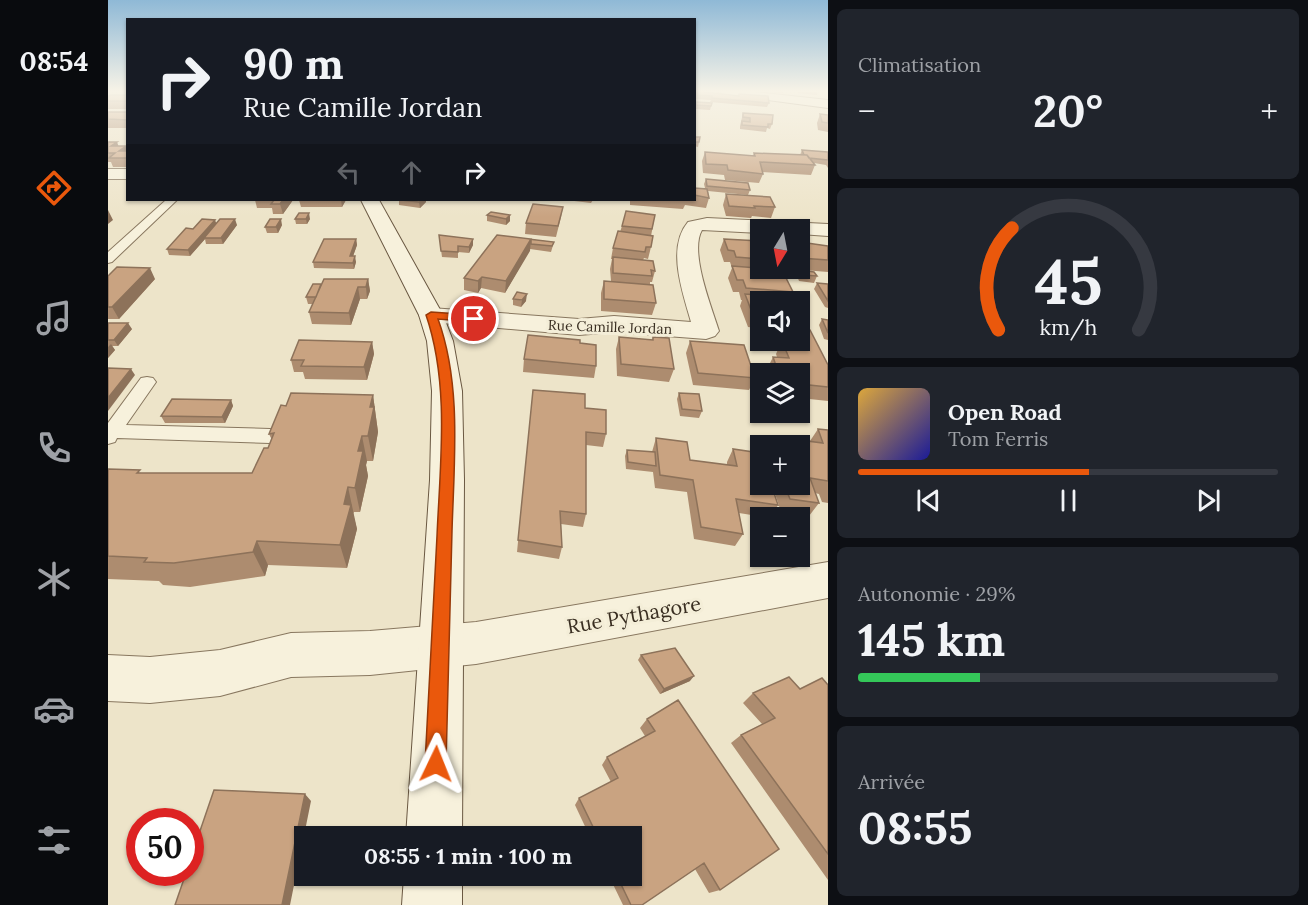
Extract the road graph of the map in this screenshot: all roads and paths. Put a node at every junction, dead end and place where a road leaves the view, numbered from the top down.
1 (108, 174) edge
2 (126, 174) edge
3 (171, 201) edge
4 (371, 201) edge
5 (828, 230) edge
6 (108, 259) edge
7 (431, 315) junction
8 (147, 382) dead end
9 (110, 434) edge
10 (270, 436) edge
11 (828, 580) edge
12 (439, 646) junction
13 (108, 678) edge
14 (434, 826) edge
15 (433, 886) edge
16 (432, 905) edge

1 - 2 street
3 - 6 lane
4 - 7 street
5 - 7 street, Rue Camille Jordan
7 - 12 street
8 - 9 lane
9 - 10 lane
11 - 12 street, Rue Pythagore
12 - 13 street, Rue Pythagore
12 - 14 street
15 - 16 street

